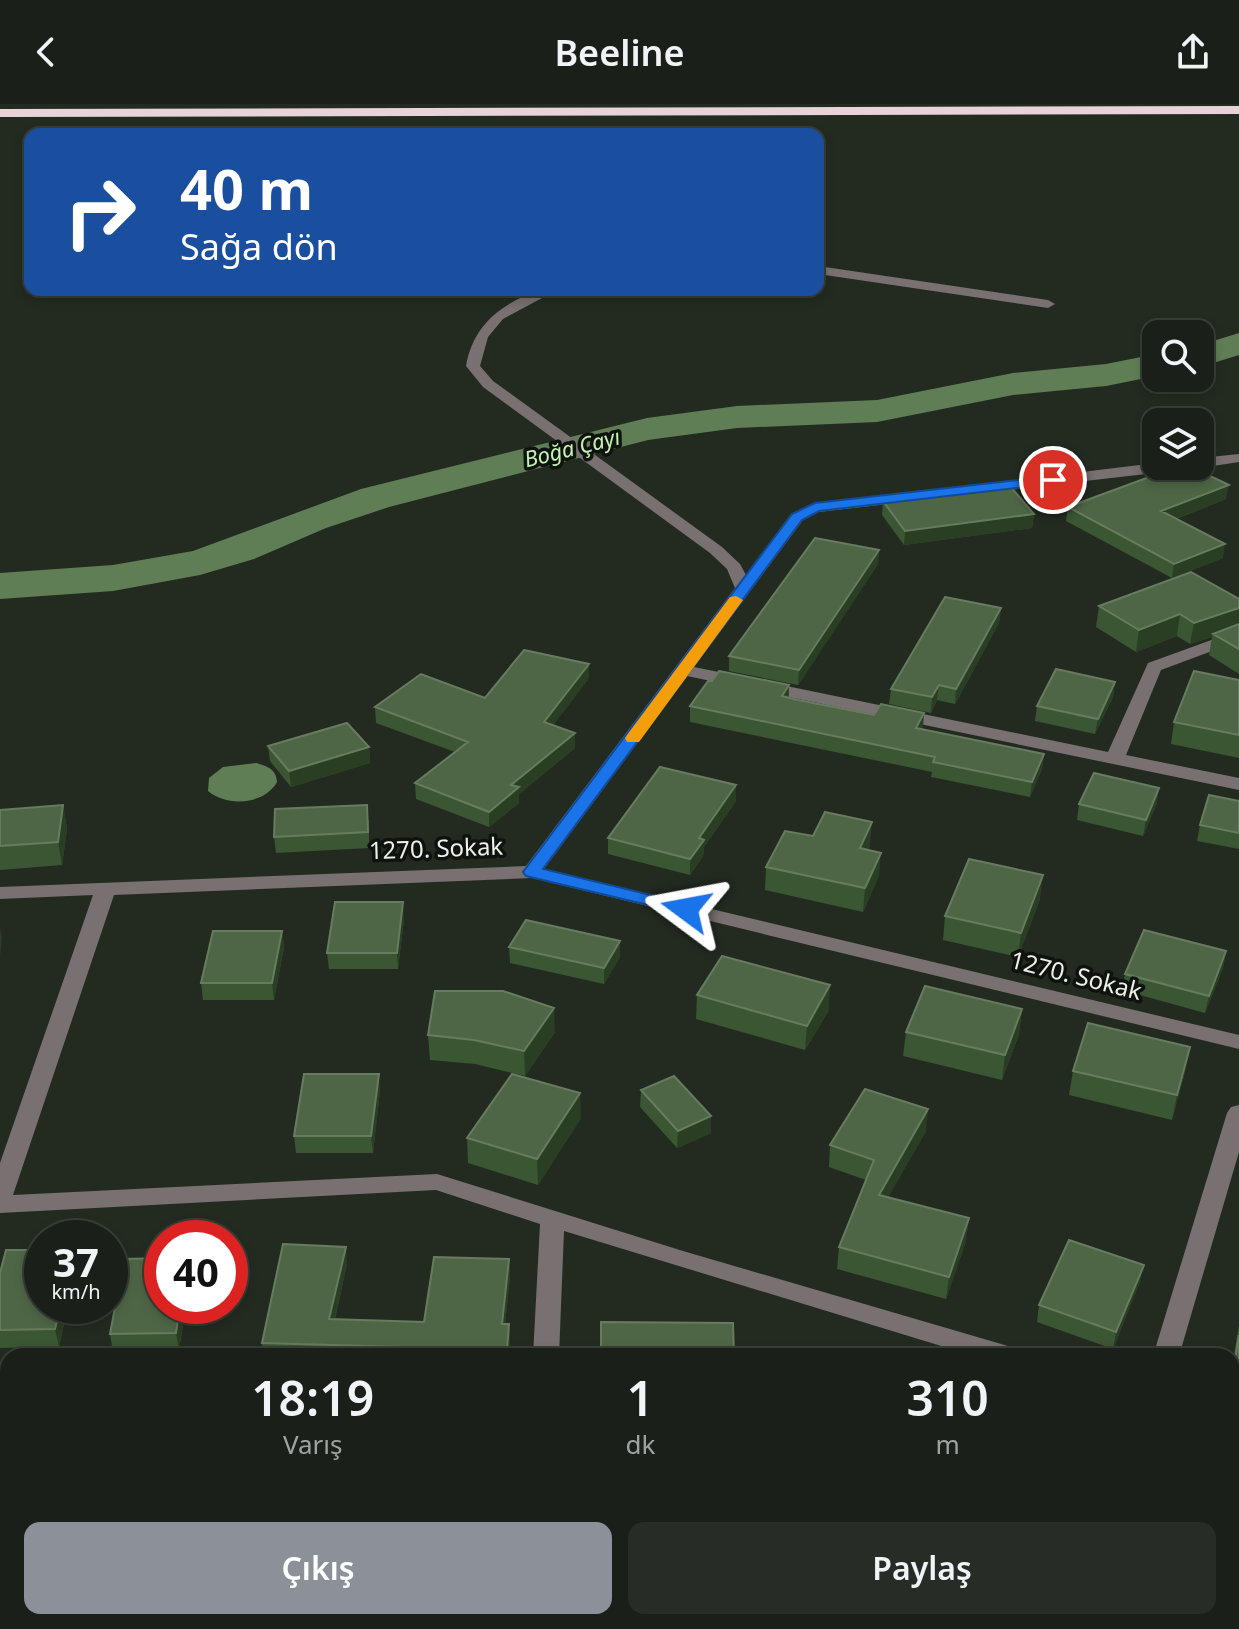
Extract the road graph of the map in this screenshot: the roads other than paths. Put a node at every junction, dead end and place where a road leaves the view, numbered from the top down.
1 (1239, 110) edge
2 (0, 113) edge
3 (824, 271) edge
4 (538, 296) edge
5 (1048, 304) dead end
6 (1239, 458) edge
7 (1214, 461) edge
8 (1142, 470) edge
9 (744, 589) junction
10 (1239, 635) edge
11 (684, 670) junction
12 (1115, 758) junction
13 (1239, 784) edge
14 (532, 872) junction
15 (106, 887) junction
16 (0, 893) edge
17 (1239, 1042) edge
18 (1239, 1113) edge
19 (0, 1201) edge
20 (552, 1219) junction
21 (546, 1348) edge
22 (981, 1348) edge
23 (1168, 1348) edge

1 - 2 highway
3 - 5 street
4 - 9 street
6 - 7 street
8 - 9 street
9 - 11 street
10 - 12 street
11 - 12 street
11 - 14 street
12 - 13 street
14 - 15 street, 1270. Sokak
14 - 17 street, 1270. Sokak
15 - 16 street, 1270. Sokak
15 - 19 street
18 - 23 street
19 - 20 street
20 - 21 street
20 - 22 street

